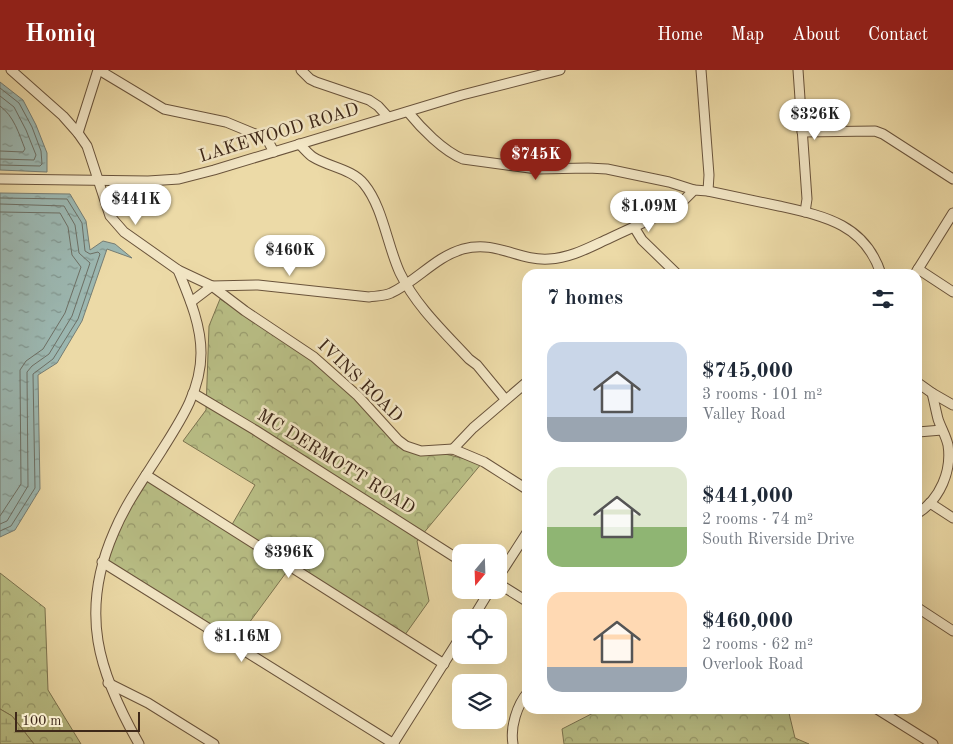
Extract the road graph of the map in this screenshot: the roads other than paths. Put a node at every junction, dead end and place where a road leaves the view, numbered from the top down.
1 (11, 70) edge
2 (98, 70) edge
3 (301, 70) edge
4 (560, 70) edge
5 (701, 70) edge
6 (798, 70) edge
7 (408, 112) junction
8 (388, 117) junction
9 (802, 132) junction
10 (78, 133) junction
11 (299, 144) junction
12 (274, 152) junction
13 (0, 179) edge
14 (953, 179) edge
15 (98, 180) junction
16 (694, 190) junction
17 (708, 191) junction
18 (804, 212) junction
19 (953, 213) edge
20 (634, 227) junction
21 (672, 269) edge
22 (879, 269) edge
23 (918, 269) edge
24 (178, 270) junction
25 (922, 275) edge
26 (406, 284) junction
27 (212, 286) junction
28 (953, 292) edge
29 (191, 302) junction
30 (522, 386) edge
31 (922, 386) edge
32 (193, 393) junction
33 (932, 393) junction
34 (505, 399) junction
35 (953, 405) edge
36 (942, 430) junction
37 (922, 432) edge
38 (453, 449) junction
39 (146, 475) junction
40 (522, 486) edge
41 (930, 503) junction
42 (922, 510) edge
43 (953, 518) edge
44 (522, 540) edge
45 (452, 554) edge
46 (102, 562) junction
47 (508, 562) edge
48 (508, 590) edge
49 (522, 598) edge
50 (922, 611) edge
51 (953, 631) edge
52 (452, 651) edge
53 (444, 664) junction
54 (108, 683) junction
55 (522, 700) edge
56 (885, 714) edge
57 (139, 744) edge
58 (214, 744) edge
59 (393, 744) edge
60 (513, 744) edge
61 (933, 744) edge

1 - 10 street, IVINS ROAD
2 - 10 street
2 - 12 street
3 - 8 street
4 - 7 street, LAKEWOOD ROAD
5 - 17 street
6 - 9 street
7 - 8 street, LAKEWOOD ROAD
7 - 16 street
8 - 11 street, LAKEWOOD ROAD
9 - 14 street
9 - 18 street
10 - 15 street, IVINS ROAD
11 - 12 street, LAKEWOOD ROAD
11 - 26 street
12 - 15 street, LAKEWOOD ROAD
13 - 15 street, LAKEWOOD ROAD
15 - 24 street, IVINS ROAD
16 - 17 street
16 - 20 street
17 - 18 street
18 - 22 street
19 - 23 street
20 - 21 street
20 - 26 street
24 - 27 street, IVINS ROAD
24 - 29 street
25 - 28 street
26 - 27 street
26 - 34 street
27 - 29 street
27 - 38 street, IVINS ROAD
29 - 32 street
30 - 34 street
31 - 33 street
32 - 39 street
32 - 45 street, MC DERMOTT ROAD
33 - 35 street
33 - 36 street
34 - 38 street
36 - 37 street
36 - 41 street
38 - 40 street, IVINS ROAD
39 - 46 street
39 - 53 street
41 - 42 street
41 - 43 street
44 - 47 street
46 - 54 street
46 - 59 street
48 - 49 street
50 - 51 street
52 - 53 street
53 - 59 street
54 - 57 street
54 - 58 street
55 - 60 street
56 - 61 street

